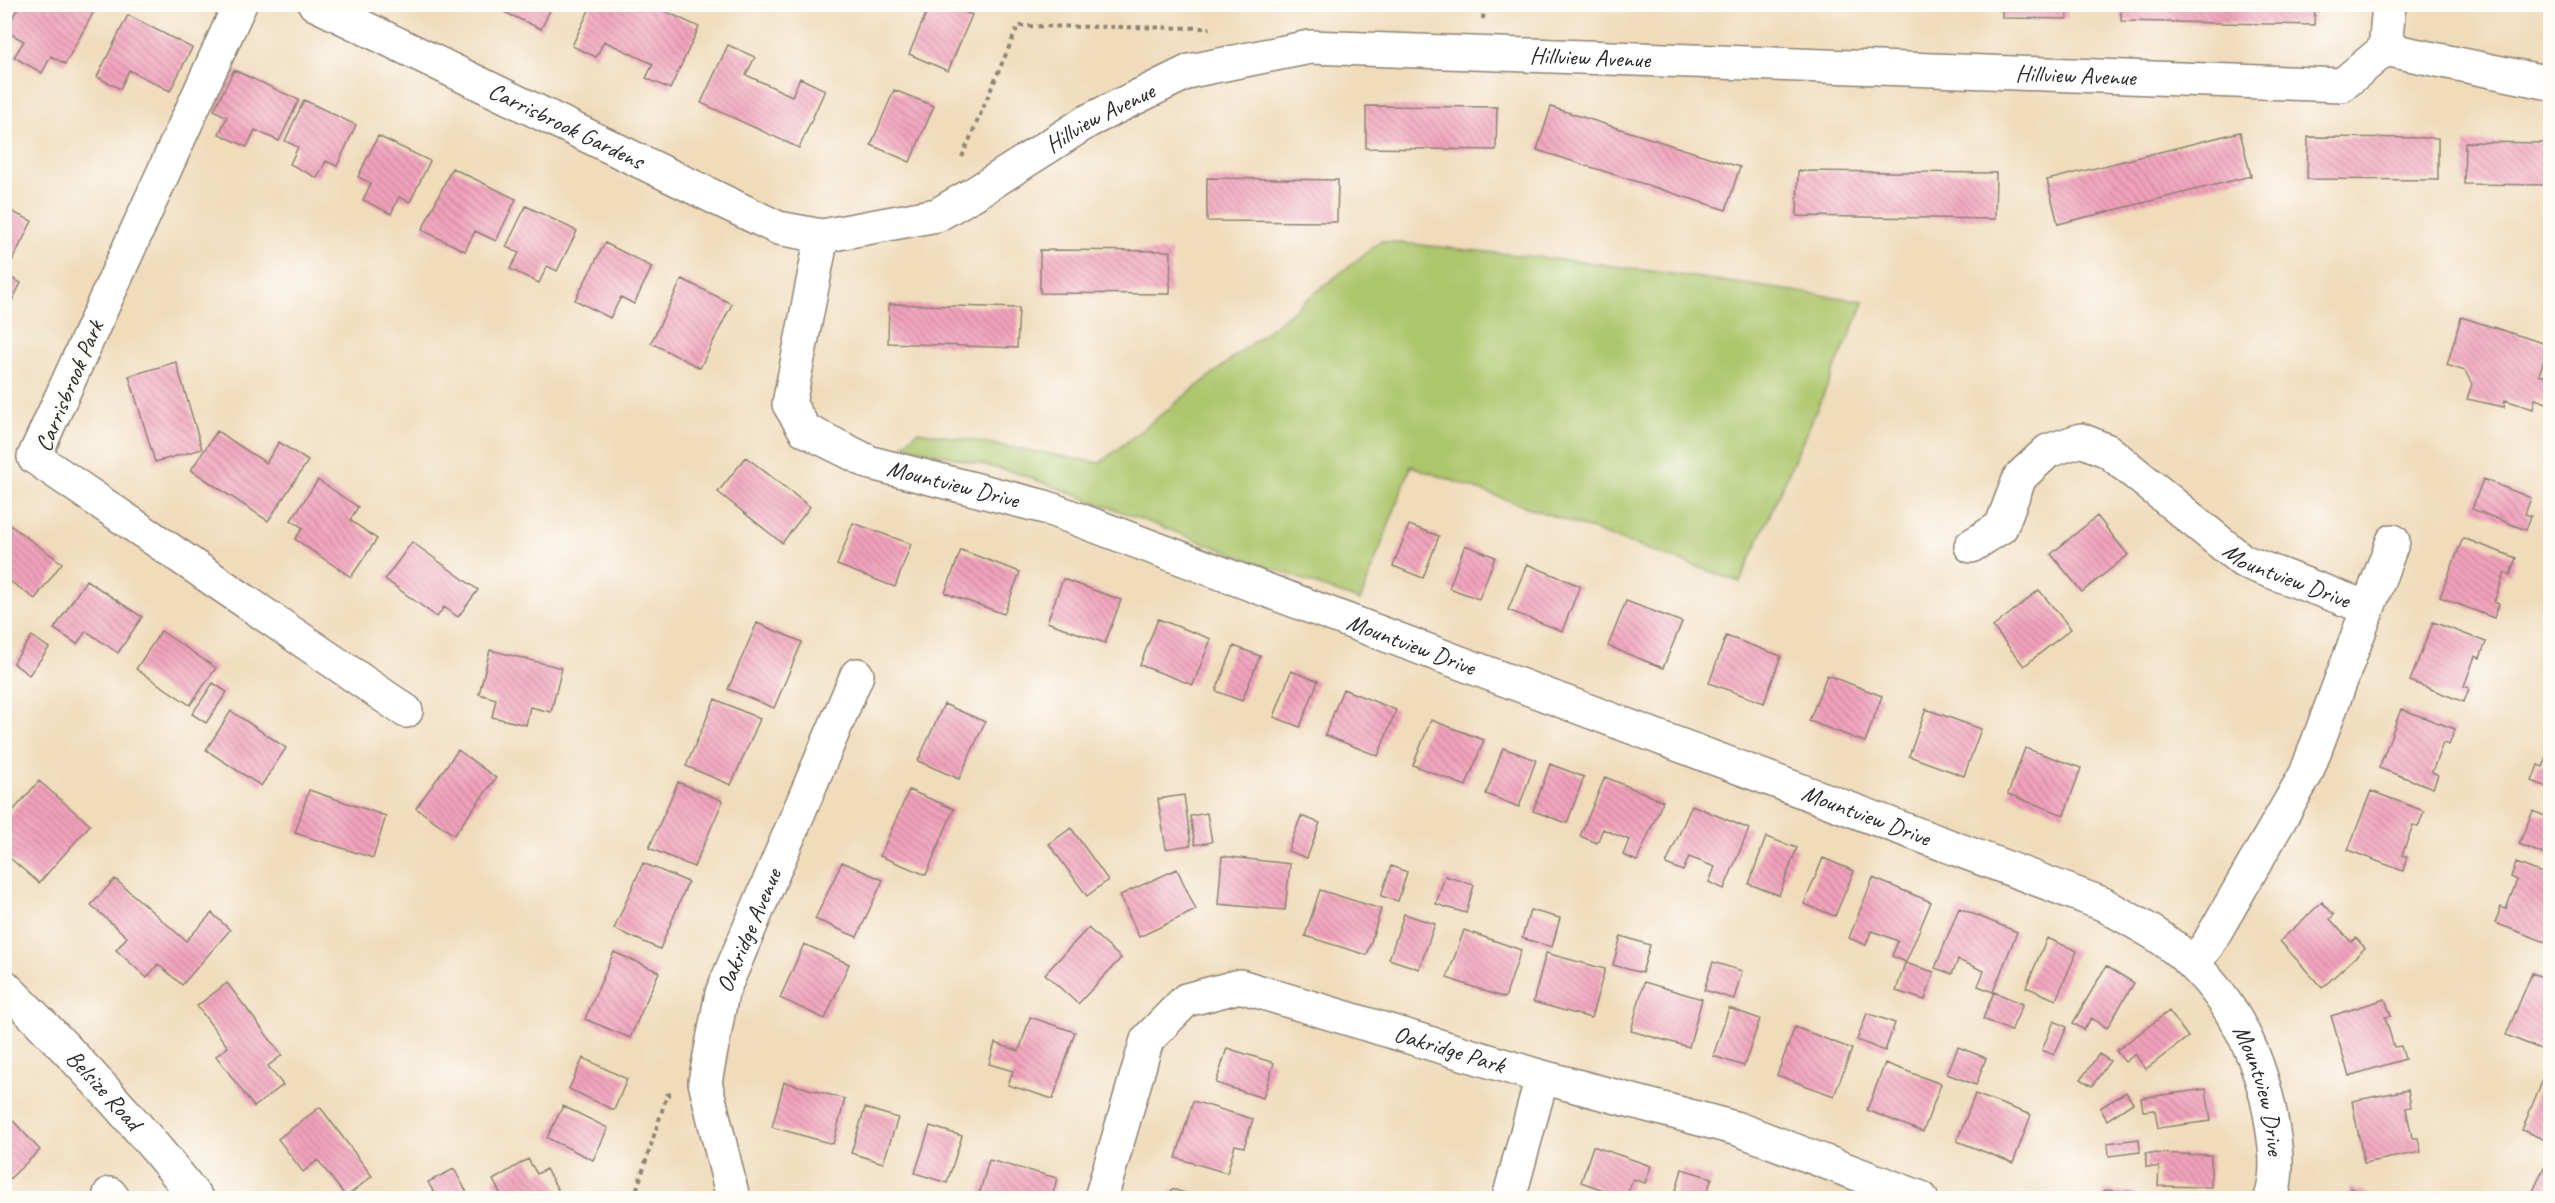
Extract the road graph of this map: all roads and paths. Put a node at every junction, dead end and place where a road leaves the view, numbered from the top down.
1 (240, 4) edge
2 (315, 4) edge
3 (2389, 4) edge
4 (1214, 28) dead end
5 (2385, 48) junction
6 (2550, 83) edge
7 (959, 162) dead end
8 (822, 236) junction
9 (2393, 541) dead end
10 (1971, 546) dead end
11 (2368, 608) junction
12 (857, 675) dead end
13 (406, 711) dead end
14 (2192, 963) junction
15 (4, 986) edge
16 (1542, 1077) junction
17 (705, 1082) junction
18 (1870, 1190) edge
19 (196, 1198) edge
20 (634, 1198) edge
21 (733, 1198) edge
22 (1101, 1198) edge
23 (1509, 1198) edge
24 (1921, 1198) edge
25 (2271, 1198) edge

1 - 13 street, Carrisbrook Park
2 - 8 street, Carrisbrook Gardens
3 - 5 street
4 - 7 path
5 - 6 street
5 - 8 street, Hillview Avenue
8 - 14 street, Mountview Drive
9 - 11 street, Mountview Drive
10 - 11 street, Mountview Drive
11 - 14 street, Mountview Drive
12 - 17 street, Oakridge Avenue
14 - 25 street, Mountview Drive
15 - 19 street, Belsize Road
16 - 18 street, Oakridge Park
16 - 22 street, Oakridge Park
16 - 23 street
17 - 20 path
17 - 21 street, Oakridge Avenue
18 - 24 street, Oakridge Park

